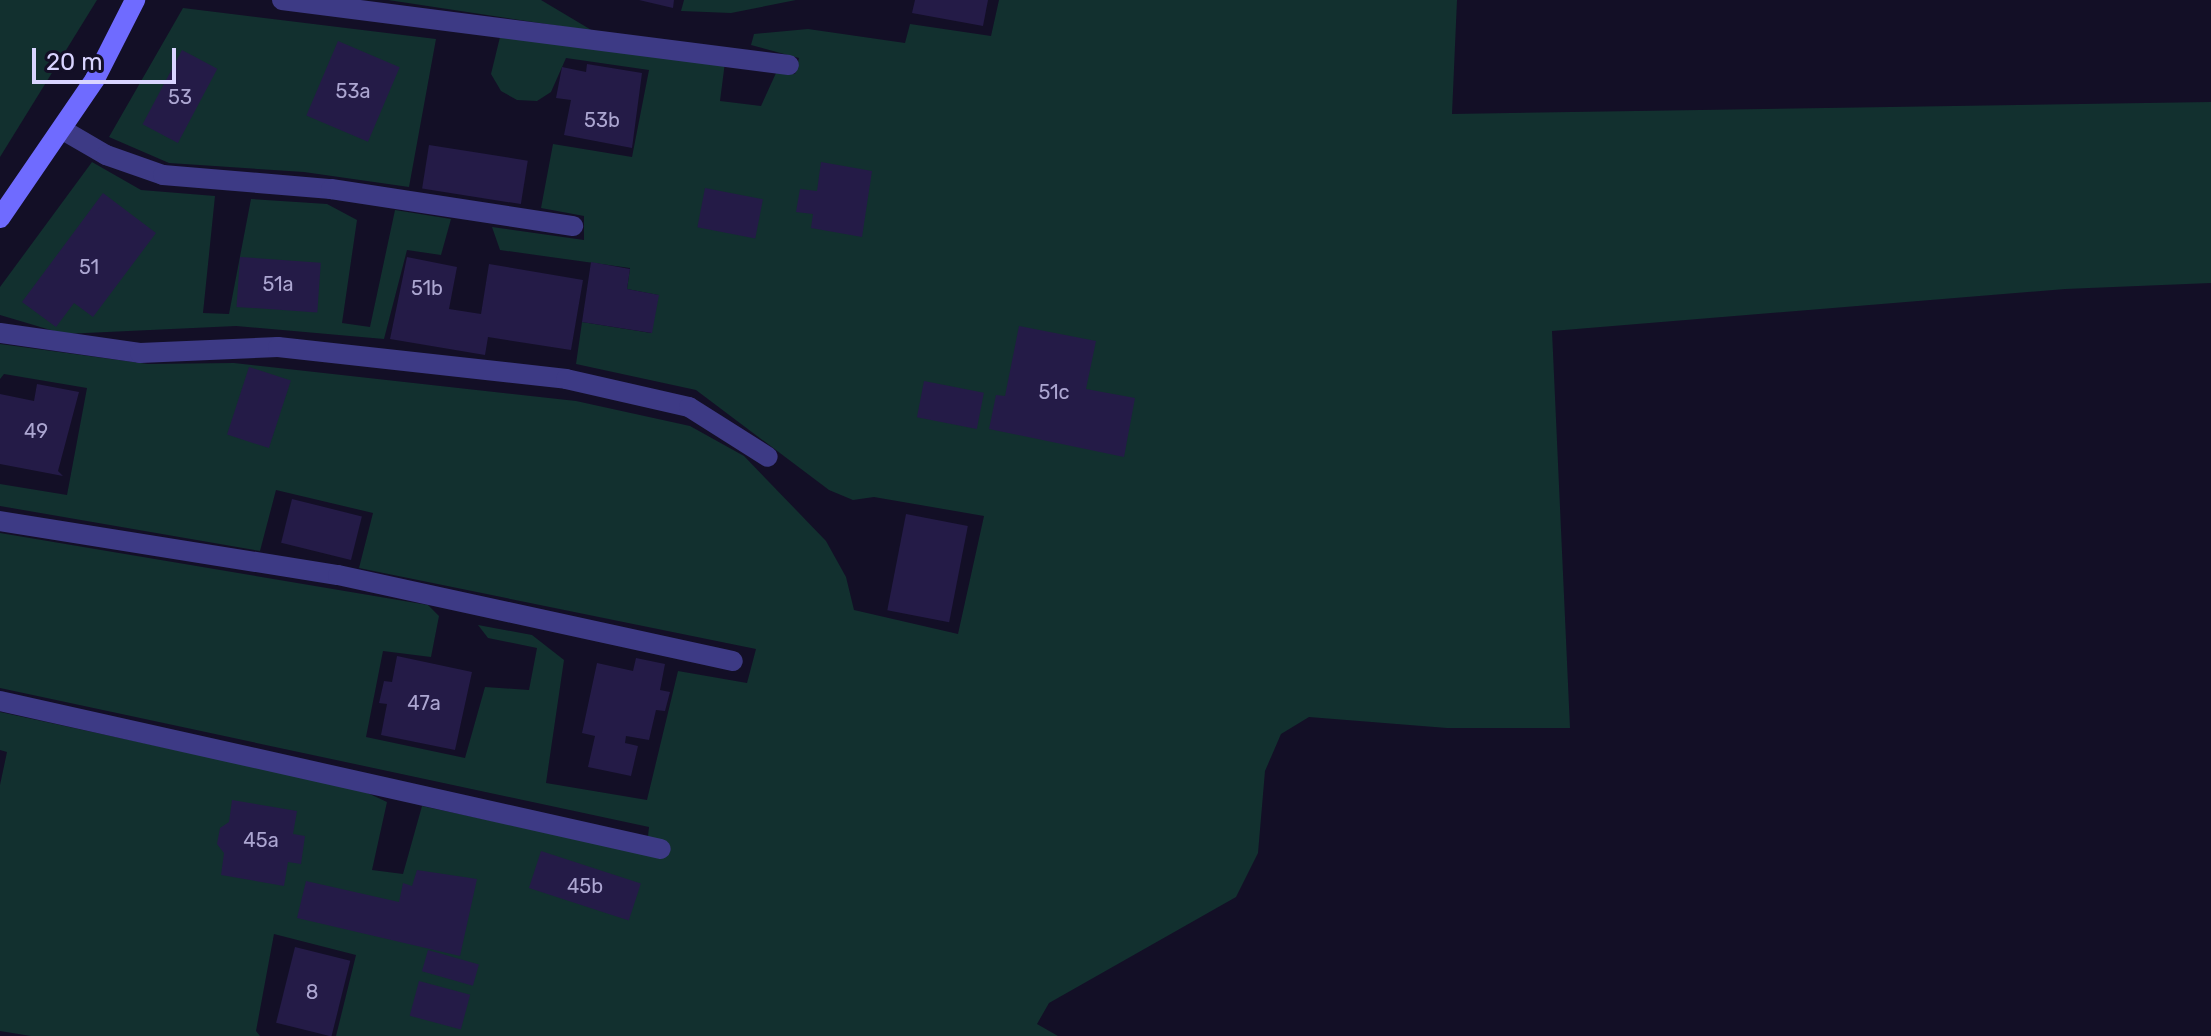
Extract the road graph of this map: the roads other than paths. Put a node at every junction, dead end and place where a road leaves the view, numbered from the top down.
1 (135, 0) edge
2 (282, 0) edge
3 (789, 65) dead end
4 (63, 130) junction
5 (0, 218) edge
6 (573, 226) dead end
7 (0, 333) edge
8 (768, 457) dead end
9 (0, 521) edge
10 (733, 661) dead end
11 (0, 701) edge
12 (661, 849) dead end

1 - 4 street
2 - 3 street
4 - 5 street
4 - 6 street
7 - 8 street
9 - 10 street
11 - 12 street

